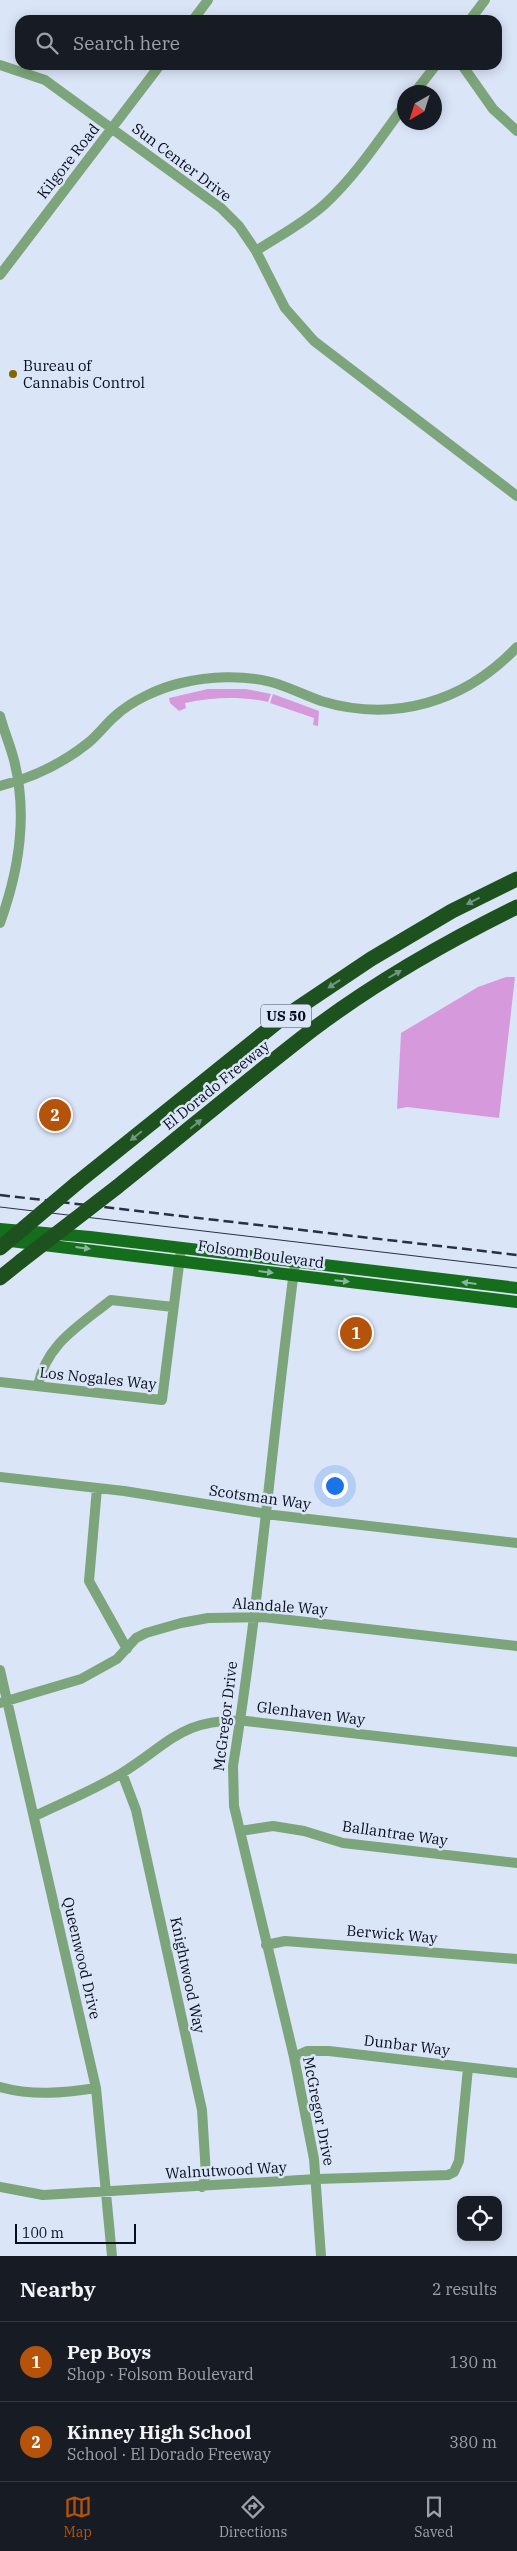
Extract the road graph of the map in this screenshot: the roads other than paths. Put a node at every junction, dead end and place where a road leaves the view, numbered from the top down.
1 (208, 0) edge
2 (485, 0) edge
3 (197, 15) edge
4 (474, 15) edge
5 (0, 65) edge
6 (156, 70) edge
7 (432, 70) edge
8 (467, 70) edge
9 (420, 85) edge
10 (397, 115) edge
11 (112, 129) junction
12 (517, 131) edge
13 (256, 251) junction
14 (0, 275) edge
15 (517, 496) edge
16 (517, 647) edge
17 (0, 716) edge
18 (18, 782) junction
19 (0, 786) edge
20 (517, 879) edge
21 (517, 907) edge
22 (0, 923) edge
23 (0, 1229) edge
24 (0, 1239) edge
25 (0, 1248) edge
26 (180, 1255) junction
27 (295, 1263) junction
28 (293, 1276) junction
29 (0, 1278) edge
30 (517, 1288) edge
31 (517, 1295) edge
32 (511, 1301) edge
33 (174, 1307) junction
34 (0, 1382) edge
35 (38, 1386) junction
36 (0, 1477) edge
37 (97, 1488) junction
38 (266, 1514) junction
39 (517, 1543) edge
40 (253, 1617) junction
41 (517, 1646) edge
42 (127, 1649) junction
43 (0, 1670) edge
44 (4, 1702) edge
45 (240, 1720) junction
46 (517, 1752) edge
47 (122, 1773) junction
48 (35, 1816) junction
49 (240, 1831) junction
50 (517, 1863) edge
51 (266, 1945) junction
52 (517, 1960) edge
53 (294, 2057) junction
54 (468, 2068) junction
55 (517, 2073) edge
56 (0, 2087) edge
57 (96, 2088) junction
58 (317, 2179) junction
59 (0, 2187) edge
60 (202, 2187) junction
61 (107, 2192) junction
62 (112, 2256) edge
63 (321, 2256) edge

1 - 3 street
2 - 4 street
5 - 11 street, Sun Center Drive
6 - 11 street, Kilgore Road
7 - 9 street
8 - 12 street
10 - 13 street
11 - 13 street, Sun Center Drive
11 - 14 street, Kilgore Road
13 - 15 street, Sun Center Drive
16 - 18 street
17 - 18 street
18 - 19 street
18 - 22 street
20 -> 25 highway, El Dorado Freeway / US 50, bridge
29 -> 21 highway, El Dorado Freeway / US 50, bridge
23 - 26 main road, Folsom Boulevard
24 -> 26 main road, Folsom Boulevard
26 - 27 main road, Folsom Boulevard
26 -> 28 main road, Folsom Boulevard
26 - 33 street, Los Nogales Way
27 - 28 street, McGregor Drive
30 -> 27 main road, Folsom Boulevard
28 -> 32 main road, Folsom Boulevard
28 - 38 street, McGregor Drive
31 - 32 main road
33 - 35 street
33 - 35 street, Los Nogales Way
34 - 35 street, Los Nogales Way
36 - 37 street, Scotsman Way
37 - 38 street, Scotsman Way
37 - 42 street
38 - 39 street, Scotsman Way
38 - 40 street, McGregor Drive
40 - 41 street, Alandale Way
40 - 42 street, Alandale Way
40 - 45 street, McGregor Drive
42 - 44 street, Alandale Way
43 - 44 street, Queenwood Drive
44 - 48 street, Queenwood Drive
45 - 46 street, Glenhaven Way
45 - 47 street, Glenhaven Way
45 - 49 street, McGregor Drive
47 - 48 street, Glenhaven Way
47 - 60 street, Knightwood Way
48 - 57 street, Queenwood Drive
49 - 50 street, Ballantrae Way
49 - 51 street, McGregor Drive
51 - 52 street, Berwick Way
51 - 53 street, McGregor Drive
53 - 54 street, Dunbar Way
53 - 58 street, McGregor Drive
54 - 55 street, Dunbar Way
54 - 58 street, Walnutwood Way
56 - 57 street
57 - 61 street, Queenwood Drive
58 - 60 street, Walnutwood Way
58 - 63 street, McGregor Drive
59 - 61 street, Walnutwood Way
60 - 61 street, Walnutwood Way
61 - 62 street, Queenwood Drive

